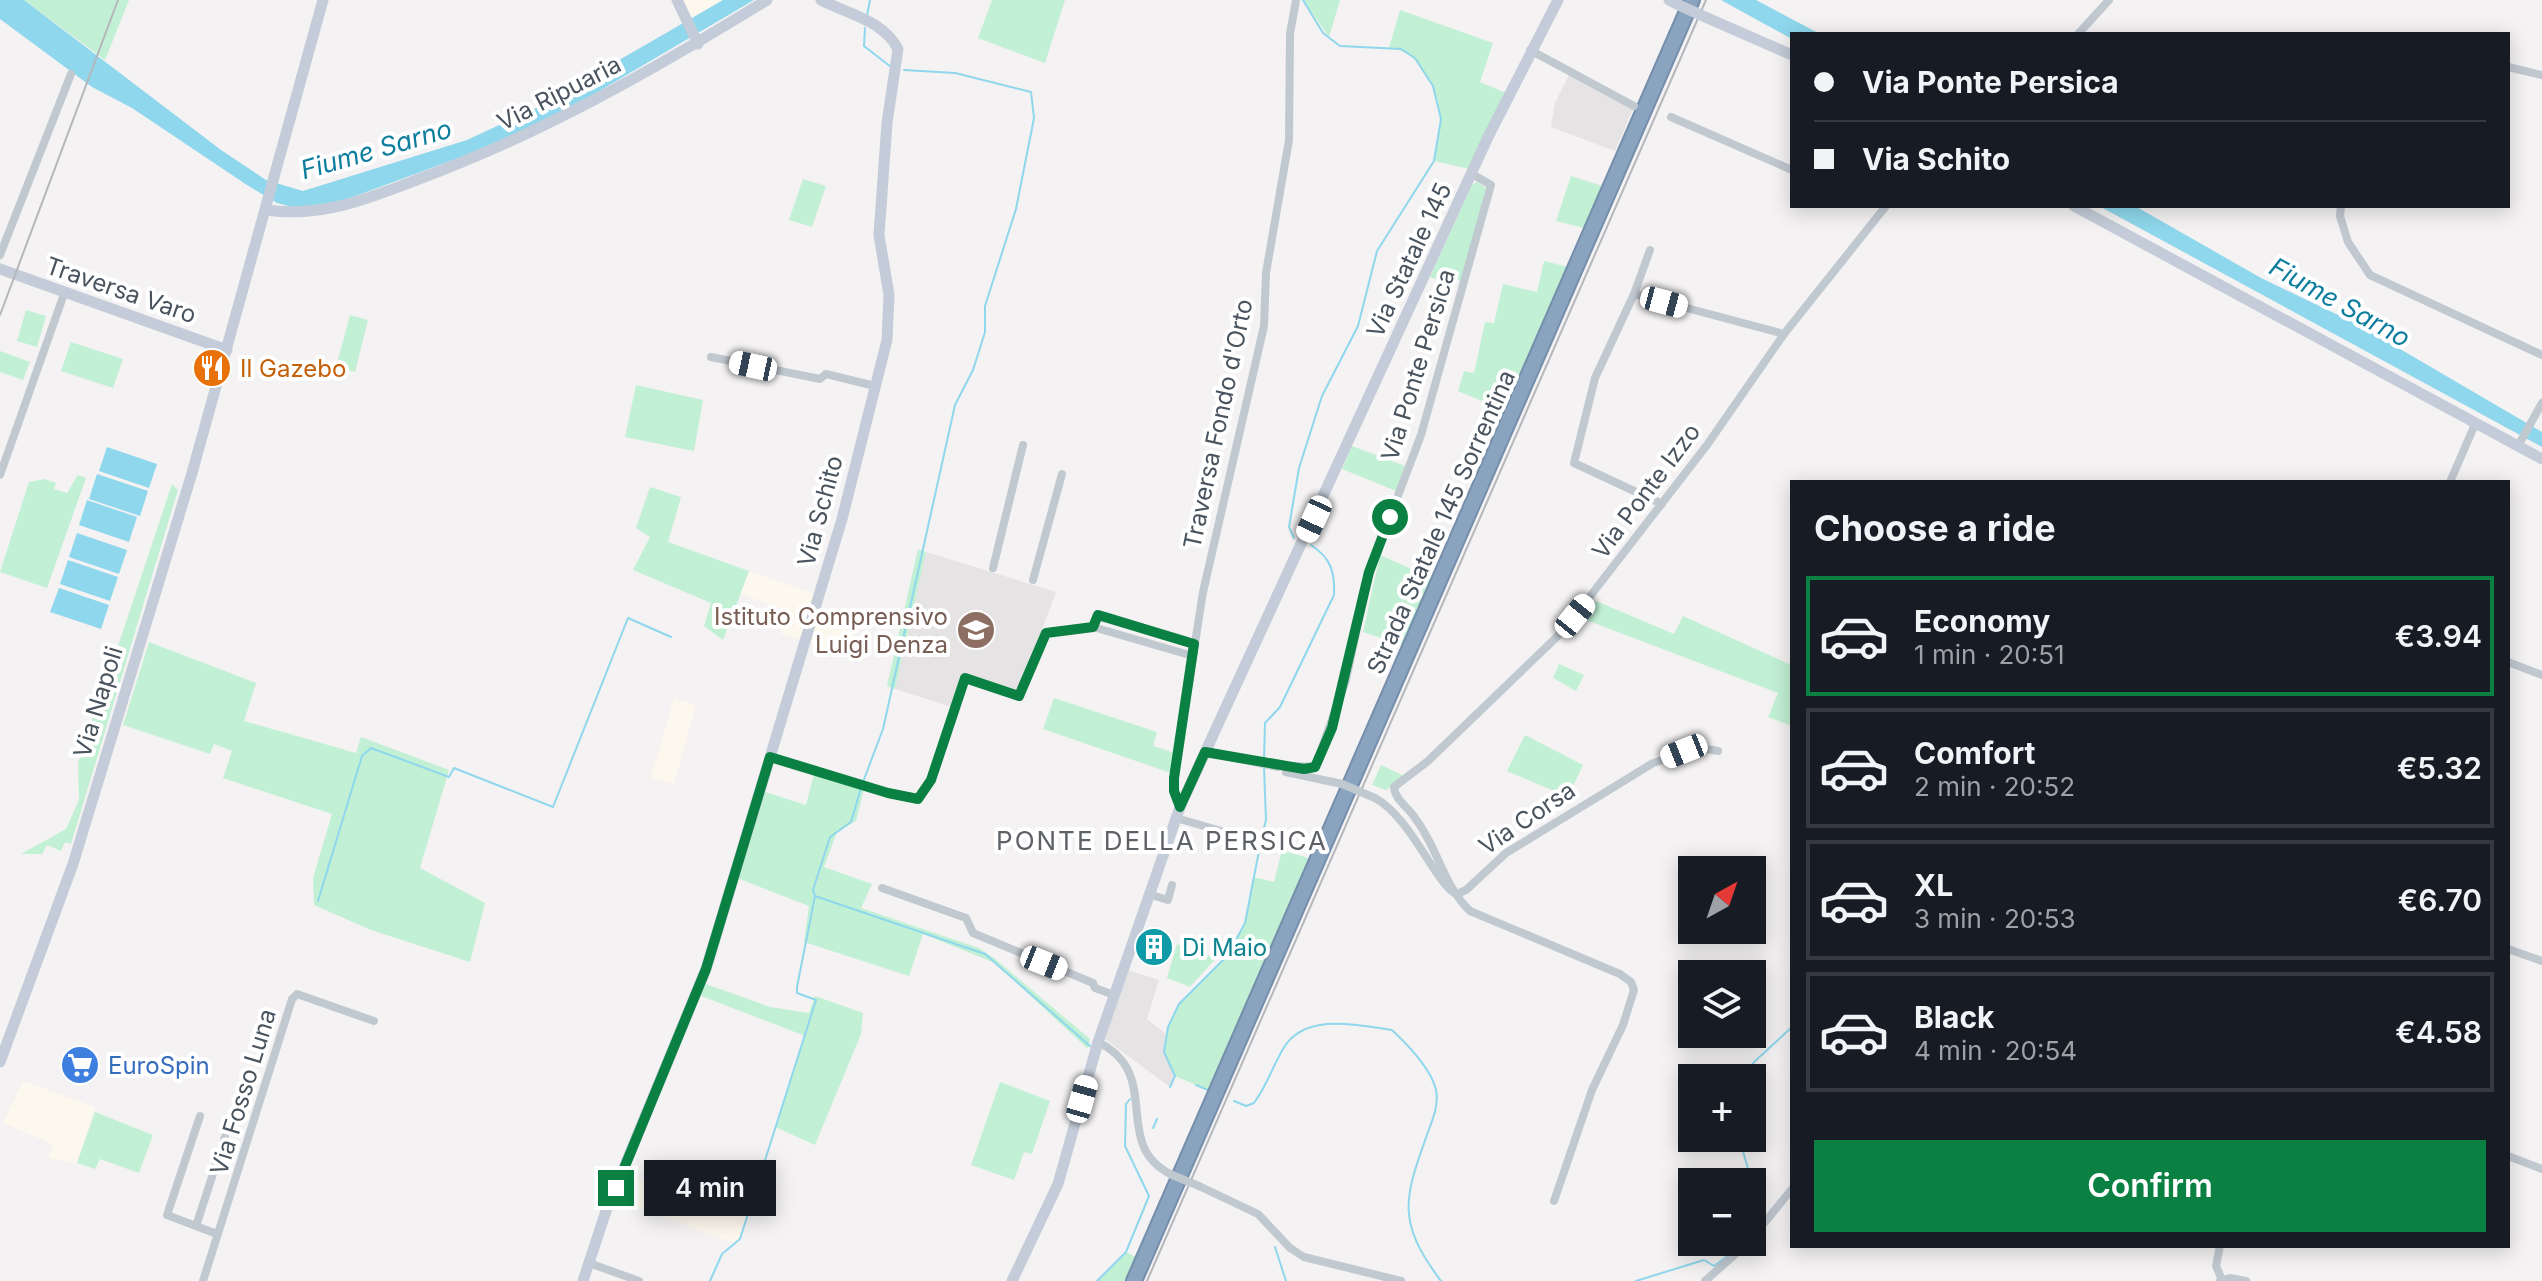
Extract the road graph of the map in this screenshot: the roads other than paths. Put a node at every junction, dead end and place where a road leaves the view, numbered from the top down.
1 (323, 0) edge
2 (677, 0) edge
3 (767, 0) edge
4 (1296, 0) edge
5 (1558, 0) edge
6 (1669, 0) edge
7 (2109, 0) edge
8 (820, 1) edge
9 (1687, 3) edge
10 (2080, 32) edge
11 (698, 44) junction
12 (1530, 50) junction
13 (1790, 54) edge
14 (2510, 67) edge
15 (71, 74) dead end
16 (2542, 75) edge
17 (1634, 106) dead end
18 (1671, 117) dead end
19 (1790, 169) edge
20 (1472, 174) junction
21 (1882, 208) edge
22 (2078, 208) edge
23 (2341, 208) edge
24 (266, 210) junction
25 (1650, 250) dead end
26 (0, 255) edge
27 (0, 269) edge
28 (64, 294) junction
29 (1634, 294) junction
30 (1784, 334) junction
31 (227, 350) junction
32 (2542, 355) edge
33 (711, 357) dead end
34 (875, 386) junction
35 (2542, 403) edge
36 (2476, 422) junction
37 (2520, 444) junction
38 (1023, 445) dead end
39 (2542, 459) edge
40 (1062, 474) dead end
41 (0, 475) edge
42 (2451, 480) edge
43 (1662, 504) junction
44 (993, 568) dead end
45 (1033, 580) dead end
46 (1093, 627) junction
47 (1194, 644) junction
48 (1193, 656) junction
49 (2510, 663) edge
50 (2542, 675) edge
51 (1718, 751) dead end
52 (1205, 752) junction
53 (770, 757) junction
54 (1267, 763) junction
55 (1178, 812) junction
56 (1270, 845) dead end
57 (1172, 885) dead end
58 (882, 888) dead end
59 (1148, 894) junction
60 (1452, 894) junction
61 (2510, 950) edge
62 (2542, 961) edge
63 (1114, 995) junction
64 (374, 1021) dead end
65 (1098, 1042) junction
66 (0, 1062) edge
67 (200, 1116) dead end
68 (225, 1137) dead end
69 (2510, 1157) edge
70 (2542, 1169) edge
71 (1790, 1191) edge
72 (1554, 1201) dead end
73 (1766, 1221) edge
74 (196, 1226) junction
75 (217, 1234) junction
76 (2220, 1248) edge
77 (1732, 1256) edge
78 (589, 1263) junction
79 (2221, 1280) edge
80 (203, 1281) edge
81 (583, 1281) edge
82 (639, 1281) edge
83 (1012, 1281) edge
84 (1134, 1281) edge
85 (1401, 1281) edge
86 (1705, 1281) edge
87 (2246, 1281) edge

1 - 24 street, Via Napoli
2 - 11 street
3 - 11 street, Via Ripuaria
4 - 47 street, Traversa Fondo d'Orto
5 - 12 street, Via Statale 145
6 - 9 street
7 - 10 street
8 - 34 street, Via Schito
9 - 13 street, bridge
9 - 84 highway, Strada Statale 145 Sorrentina
11 - 24 street, Via Ripuaria
12 - 17 street
12 - 20 street, Via Statale 145
14 - 16 street
15 - 26 street
18 - 19 street
20 - 52 street, Via Statale 145
20 - 54 street, Via Ponte Persica
21 - 30 street, Via Ponte Izzo
22 - 36 street
23 - 32 street
24 - 31 street, Via Napoli
25 - 29 street
27 - 28 street, Traversa Varo
28 - 31 street, Traversa Varo
28 - 41 street
29 - 30 street
29 - 43 street
30 - 43 street, Via Ponte Izzo
31 - 66 street, Via Napoli
33 - 34 street
34 - 53 street, Via Schito
35 - 37 street
36 - 37 street
36 - 42 street
37 - 39 street
38 - 44 street
40 - 45 street
43 - 60 street, Via Ponte Izzo
46 - 47 street
46 - 48 street
46 - 53 street
47 - 48 street, Traversa Fondo d'Orto
48 - 55 street, Traversa Fondo d'Orto
49 - 50 street
51 - 60 street, Via Corsa
52 - 54 street
52 - 55 street, Via Statale 145
53 - 78 street, Via Schito
54 - 60 street, bridge
55 - 56 street
55 - 59 street, Via Statale 145
57 - 59 street
58 - 63 street
59 - 63 street, Via Statale 145
60 - 72 street
61 - 62 street
63 - 65 street, Via Statale 145
64 - 75 street, Via Fosso Luna
65 - 83 street, Via Statale 145
65 - 85 street, bridge
67 - 74 street
68 - 74 street
69 - 70 street
71 - 73 street
74 - 75 street
75 - 80 street, Via Fosso Luna
76 - 79 street
77 - 86 street
78 - 81 street, Via Schito
78 - 82 street
79 - 87 street

